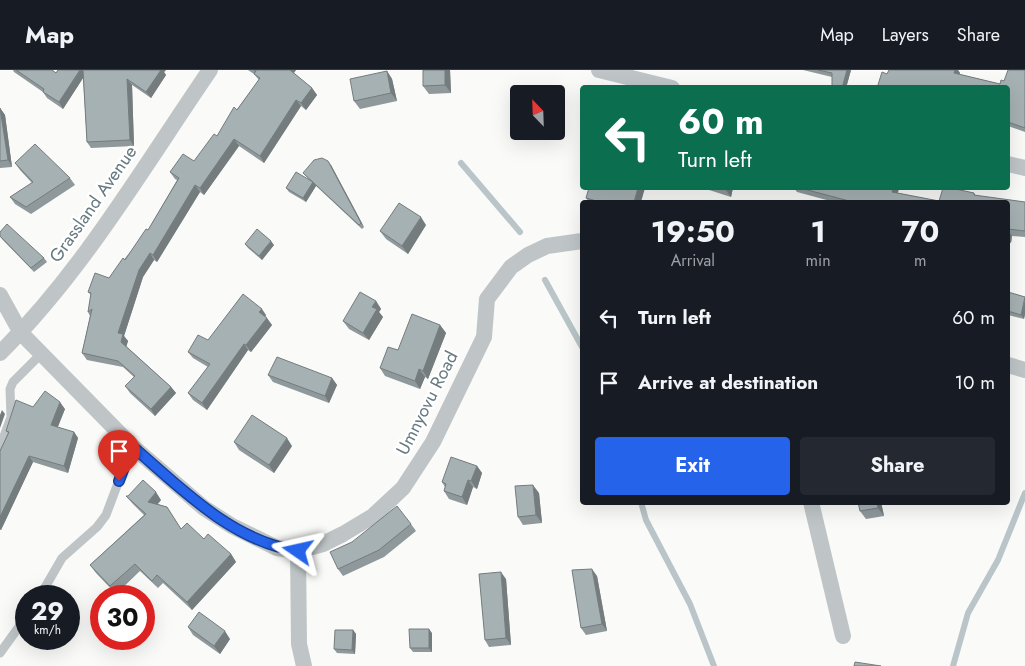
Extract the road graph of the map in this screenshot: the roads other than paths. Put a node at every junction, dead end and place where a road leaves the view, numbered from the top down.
1 (210, 70) edge
2 (599, 70) edge
3 (660, 85) edge
4 (1010, 164) edge
5 (1025, 168) edge
6 (580, 241) edge
7 (0, 295) edge
8 (21, 333) junction
9 (0, 353) edge
10 (41, 354) junction
11 (1010, 366) edge
12 (1025, 370) edge
13 (132, 446) junction
14 (0, 447) edge
15 (812, 505) edge
16 (298, 551) junction
17 (46, 585) edge
18 (15, 632) edge
19 (843, 636) dead end
20 (0, 653) edge
21 (304, 666) edge

1 - 8 street, Grassland Avenue
2 - 3 street
4 - 5 street
6 - 16 street, Umnyovu Road
7 - 8 street, Umnyovu Road
8 - 9 street, Grassland Avenue
8 - 10 street, Umnyovu Road
10 - 13 street, Umnyovu Road
10 - 14 lane
11 - 12 street
13 - 16 street, Umnyovu Road
13 - 17 lane
15 - 19 street
16 - 21 street
18 - 20 lane

